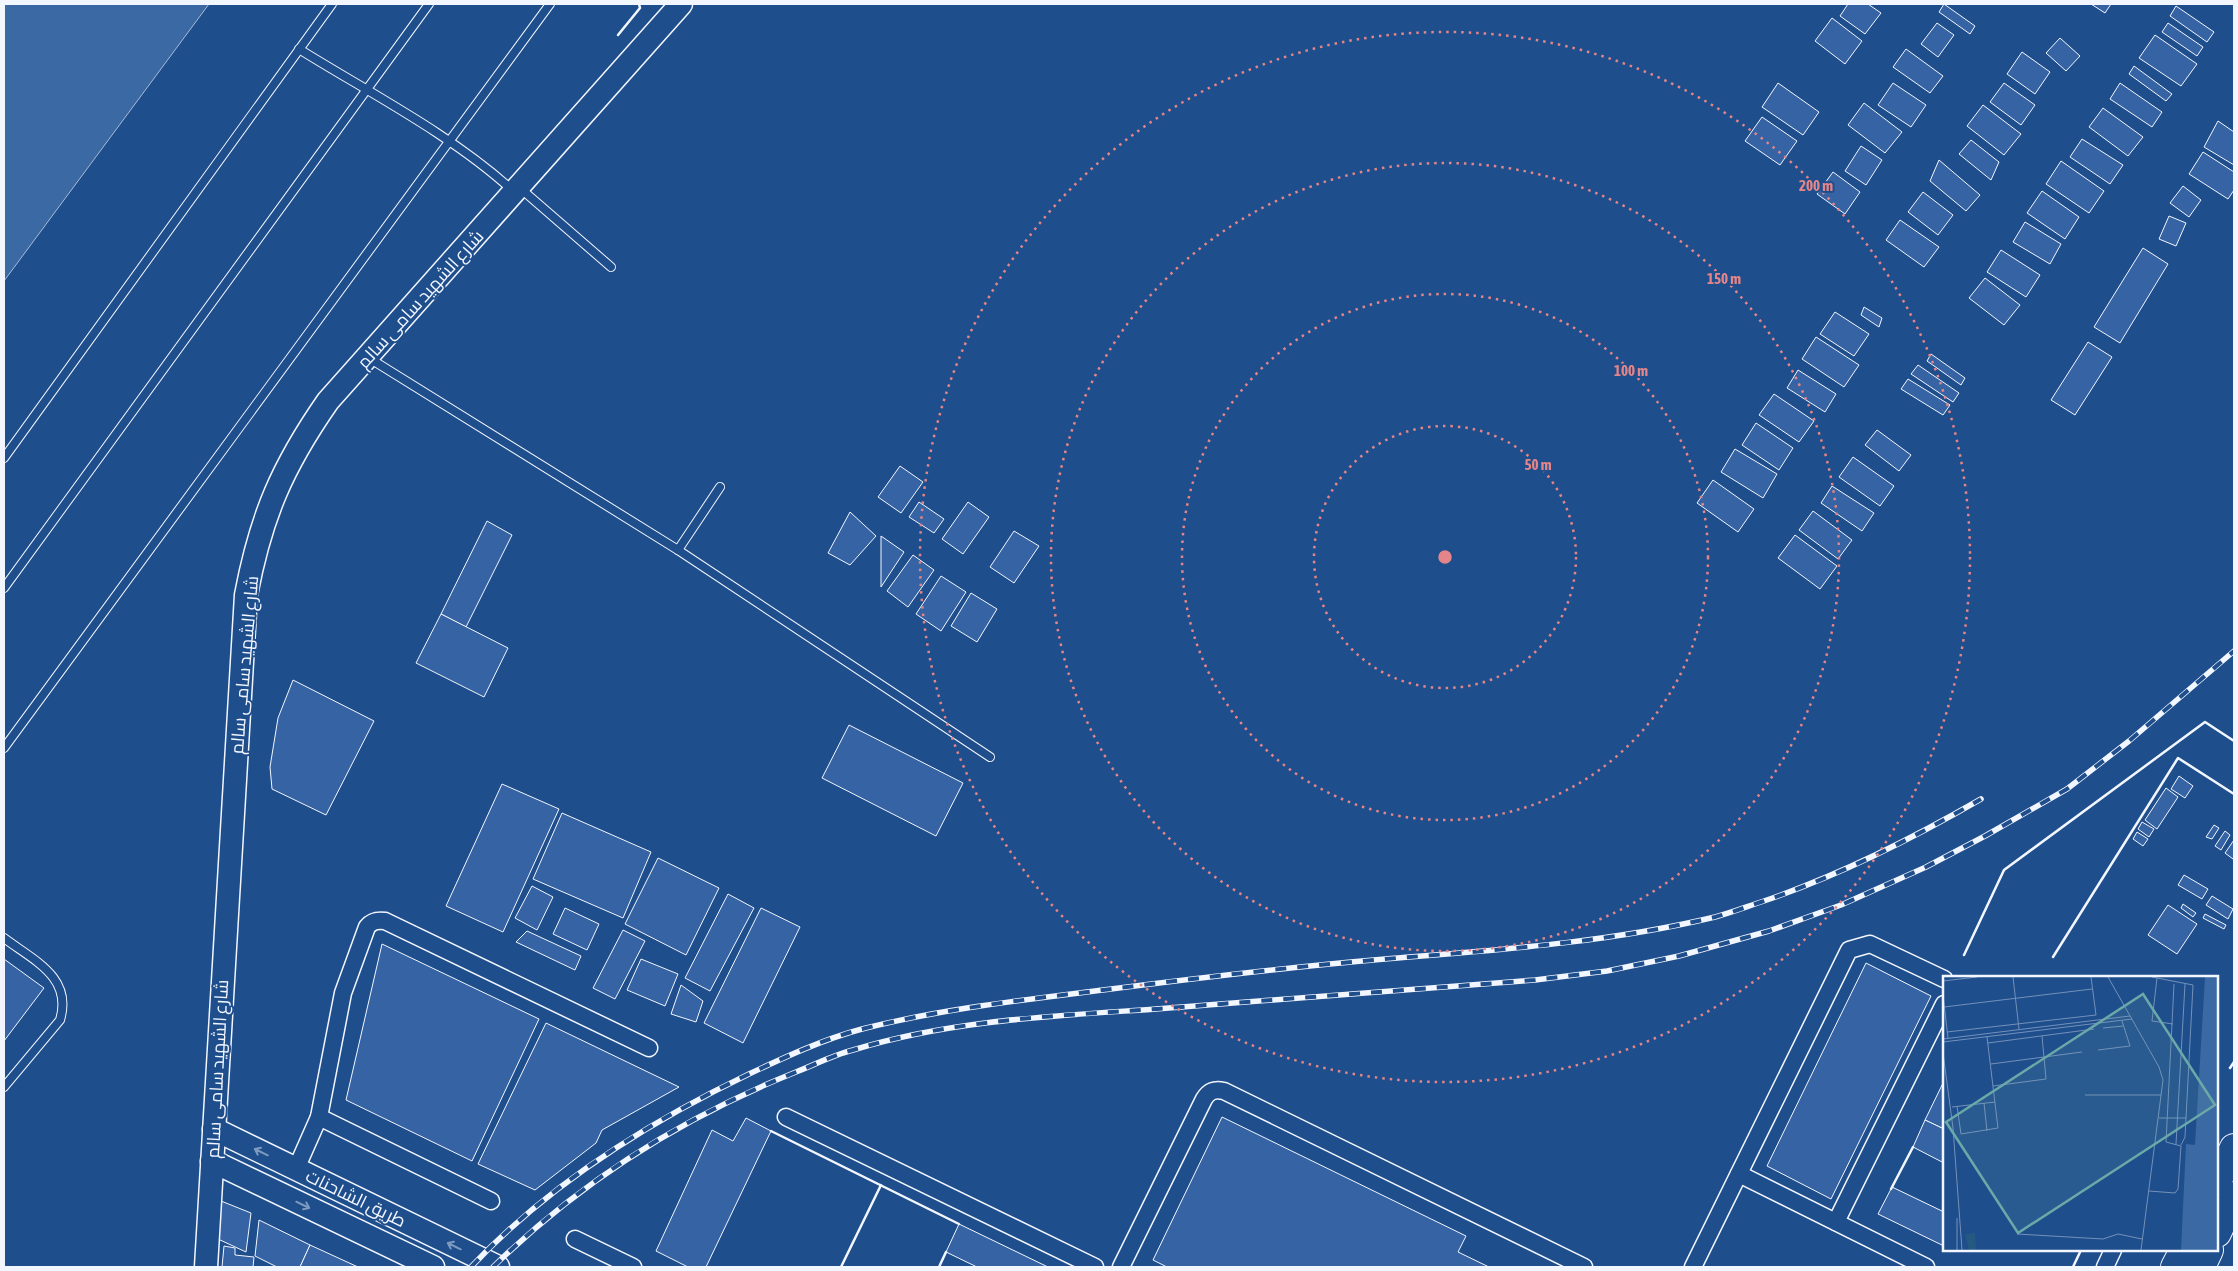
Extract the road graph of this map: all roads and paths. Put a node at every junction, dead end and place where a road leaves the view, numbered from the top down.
1 (332, 4) edge
2 (429, 4) edge
3 (550, 4) edge
4 (681, 4) edge
5 (299, 49) junction
6 (366, 91) junction
7 (448, 141) junction
8 (517, 190) junction
9 (612, 267) dead end
10 (368, 357) junction
11 (4, 458) edge
12 (720, 487) dead end
13 (678, 550) junction
14 (4, 588) edge
15 (4, 748) edge
16 (990, 757) dead end
17 (4, 938) edge
18 (1943, 979) edge
19 (1943, 1006) edge
20 (649, 1048) dead end
21 (4, 1087) edge
22 (319, 1117) junction
23 (786, 1117) dead end
24 (214, 1129) junction
25 (2234, 1148) edge
26 (212, 1161) junction
27 (296, 1169) junction
28 (1739, 1174) junction
29 (2218, 1179) edge
30 (2234, 1196) edge
31 (491, 1201) dead end
32 (1836, 1222) junction
33 (2218, 1231) edge
34 (574, 1239) dead end
35 (2113, 1251) edge
36 (2183, 1251) edge
37 (2209, 1251) edge
38 (206, 1267) edge
39 (433, 1267) edge
40 (498, 1267) edge
41 (633, 1267) edge
42 (1096, 1267) edge
43 (1121, 1267) edge
44 (1584, 1267) edge
45 (1694, 1267) edge
46 (1926, 1267) edge
47 (2105, 1267) edge
48 (2175, 1267) edge
49 (2201, 1267) edge

1 - 5 lane
2 - 6 lane
3 - 7 lane
4 - 8 main road, شارع الشهيد سامى سالم
5 - 6 lane
5 - 11 lane
6 - 7 lane
6 - 14 lane
7 - 8 lane
7 - 15 lane
8 - 9 lane
8 - 10 main road, شارع الشهيد سامى سالم
10 - 13 lane
10 - 24 main road, شارع الشهيد سامى سالم
12 - 13 lane
13 - 16 lane
17 - 21 lane
18 - 28 street
19 - 32 street
20 - 22 street
22 - 27 street
22 - 31 street
23 - 42 street
24 - 26 main road, شارع الشهيد سامى سالم
27 -> 24 main road, طريق الشاحنات
25 - 29 highway
26 - 38 main road, شارع الشهيد سامى سالم
26 -> 39 main road, طريق الشاحنات
40 -> 27 main road, طريق الشاحنات
28 - 32 street
28 - 45 street
30 - 33 highway
32 - 46 street
34 - 41 street
35 - 47 street
36 - 48 highway
37 - 49 highway
43 - 44 street

